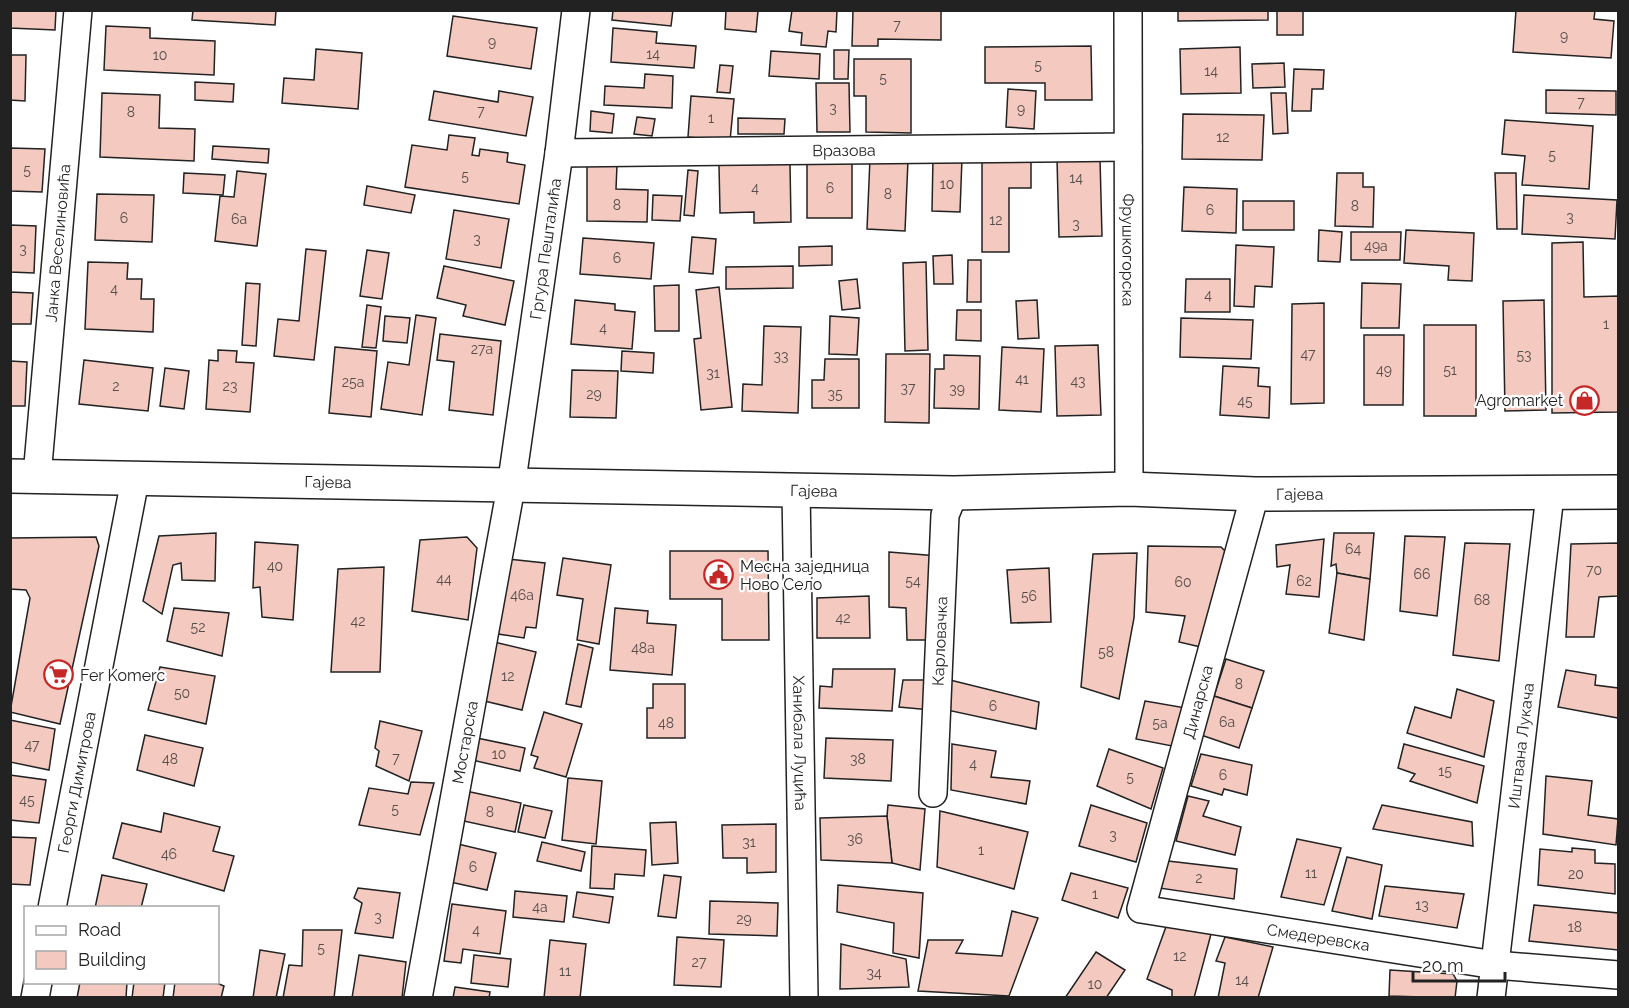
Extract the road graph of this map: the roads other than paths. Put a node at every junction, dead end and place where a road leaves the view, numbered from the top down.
1 (78, 10) edge
2 (576, 10) edge
3 (1128, 10) edge
4 (1128, 147) junction
5 (559, 153) junction
6 (24, 476) edge
7 (135, 480) junction
8 (512, 487) junction
9 (796, 489) junction
10 (1129, 489) junction
11 (1618, 492) edge
12 (954, 493) junction
13 (1255, 494) junction
14 (1550, 495) junction
15 (933, 793) dead end
16 (52, 906) edge
17 (1141, 909) joint
18 (1495, 965) junction
19 (1618, 975) edge
20 (418, 998) edge
21 (804, 998) edge
22 (1491, 998) edge

1 - 6 street, Јанка Веселиновића
2 - 5 street, Гргура Пешталића
3 - 4 street, Фрушкогорска
4 - 5 street, Вразова
4 - 10 street, Фрушкогорска
5 - 8 street, Гргура Пешталића
6 - 7 street, Гајева
7 - 8 street, Гајева
7 - 16 street, Георги Димитрова
8 - 9 street, Гајева
8 - 20 street, Мостарска
9 - 12 street, Гајева
9 - 21 street, Ханибала Луцића
10 - 12 street, Гајева
10 - 13 street, Гајева
11 - 14 street, Гајева
12 - 15 street, Карловачка
13 - 14 street, Гајева
13 - 17 street, Динарска
14 - 18 street, Иштвана Лукача
17 - 18 street, Смедеревска
18 - 19 street, Смедеревска
18 - 22 street, Иштвана Лукача

